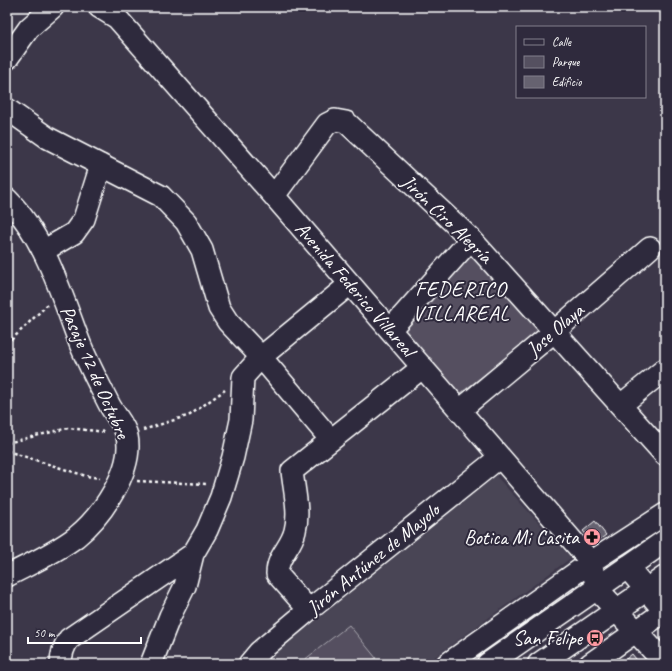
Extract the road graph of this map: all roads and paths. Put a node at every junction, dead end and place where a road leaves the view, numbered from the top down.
1 (53, 7) edge
2 (99, 7) edge
3 (118, 13) edge
4 (7, 59) edge
5 (7, 109) edge
6 (100, 166) junction
7 (274, 196) junction
8 (7, 199) edge
9 (14, 220) edge
10 (471, 238) junction
11 (650, 248) dead end
12 (43, 250) junction
13 (350, 284) junction
14 (61, 292) junction
15 (390, 330) junction
16 (555, 331) junction
17 (7, 344) edge
18 (261, 357) junction
19 (422, 367) junction
20 (665, 369) edge
21 (243, 376) junction
22 (621, 405) junction
23 (460, 410) junction
24 (127, 434) junction
25 (331, 440) junction
26 (7, 443) edge
27 (665, 455) edge
28 (500, 457) junction
29 (665, 514) edge
30 (665, 541) edge
31 (193, 554) junction
32 (590, 562) junction
33 (627, 567) junction
34 (7, 576) edge
35 (665, 577) edge
36 (597, 588) junction
37 (646, 590) junction
38 (310, 610) junction
39 (616, 610) junction
40 (665, 611) edge
41 (635, 632) junction
42 (665, 663) edge
43 (61, 664) edge
44 (151, 664) edge
45 (249, 664) edge
46 (448, 664) edge
47 (488, 664) edge
48 (539, 664) edge
49 (590, 664) edge

1 - 4 street
2 - 3 street, Avenida Federico Villareal
3 - 7 street, Avenida Federico Villareal
5 - 6 street
6 - 12 street
6 - 18 street
7 - 10 street, Jirón Ciro Alegría
7 - 13 street, Avenida Federico Villareal
8 - 9 street, Pasaje 12 de Octubre
9 - 12 street, Pasaje 12 de Octubre
10 - 15 street
10 - 16 street, Jirón Ciro Alegría
11 - 16 street, Jose Olaya
12 - 14 street, Pasaje 12 de Octubre
13 - 15 street, Avenida Federico Villareal
13 - 18 street
14 - 17 path
14 - 24 street, Pasaje 12 de Octubre
15 - 19 street, Avenida Federico Villareal
16 - 22 street, Jirón Ciro Alegría
16 - 23 street, Jose Olaya
18 - 21 street
18 - 25 street
19 - 23 street, Avenida Federico Villareal
19 - 25 street
20 - 22 street
21 - 24 path
21 - 31 street
22 - 27 street, Jirón Ciro Alegría
23 - 28 street, Avenida Federico Villareal
24 - 26 path
24 - 34 street, Pasaje 12 de Octubre
25 - 38 street
28 - 32 street, Avenida Federico Villareal
28 - 38 street, Jirón Antúnez de Mayolo
29 - 32 street
30 - 33 main road
31 - 43 street
31 - 44 street
32 - 33 street
32 - 36 street, Avenida Federico Villareal
32 - 46 street
33 - 36 main road
33 - 37 main road
35 - 37 main road
36 - 39 main road
36 - 47 main road
37 - 39 main road
37 - 40 main road
38 - 45 street, Jirón Antúnez de Mayolo
39 - 41 main road
39 - 48 main road
40 - 41 street
41 - 42 main road
41 - 49 street

